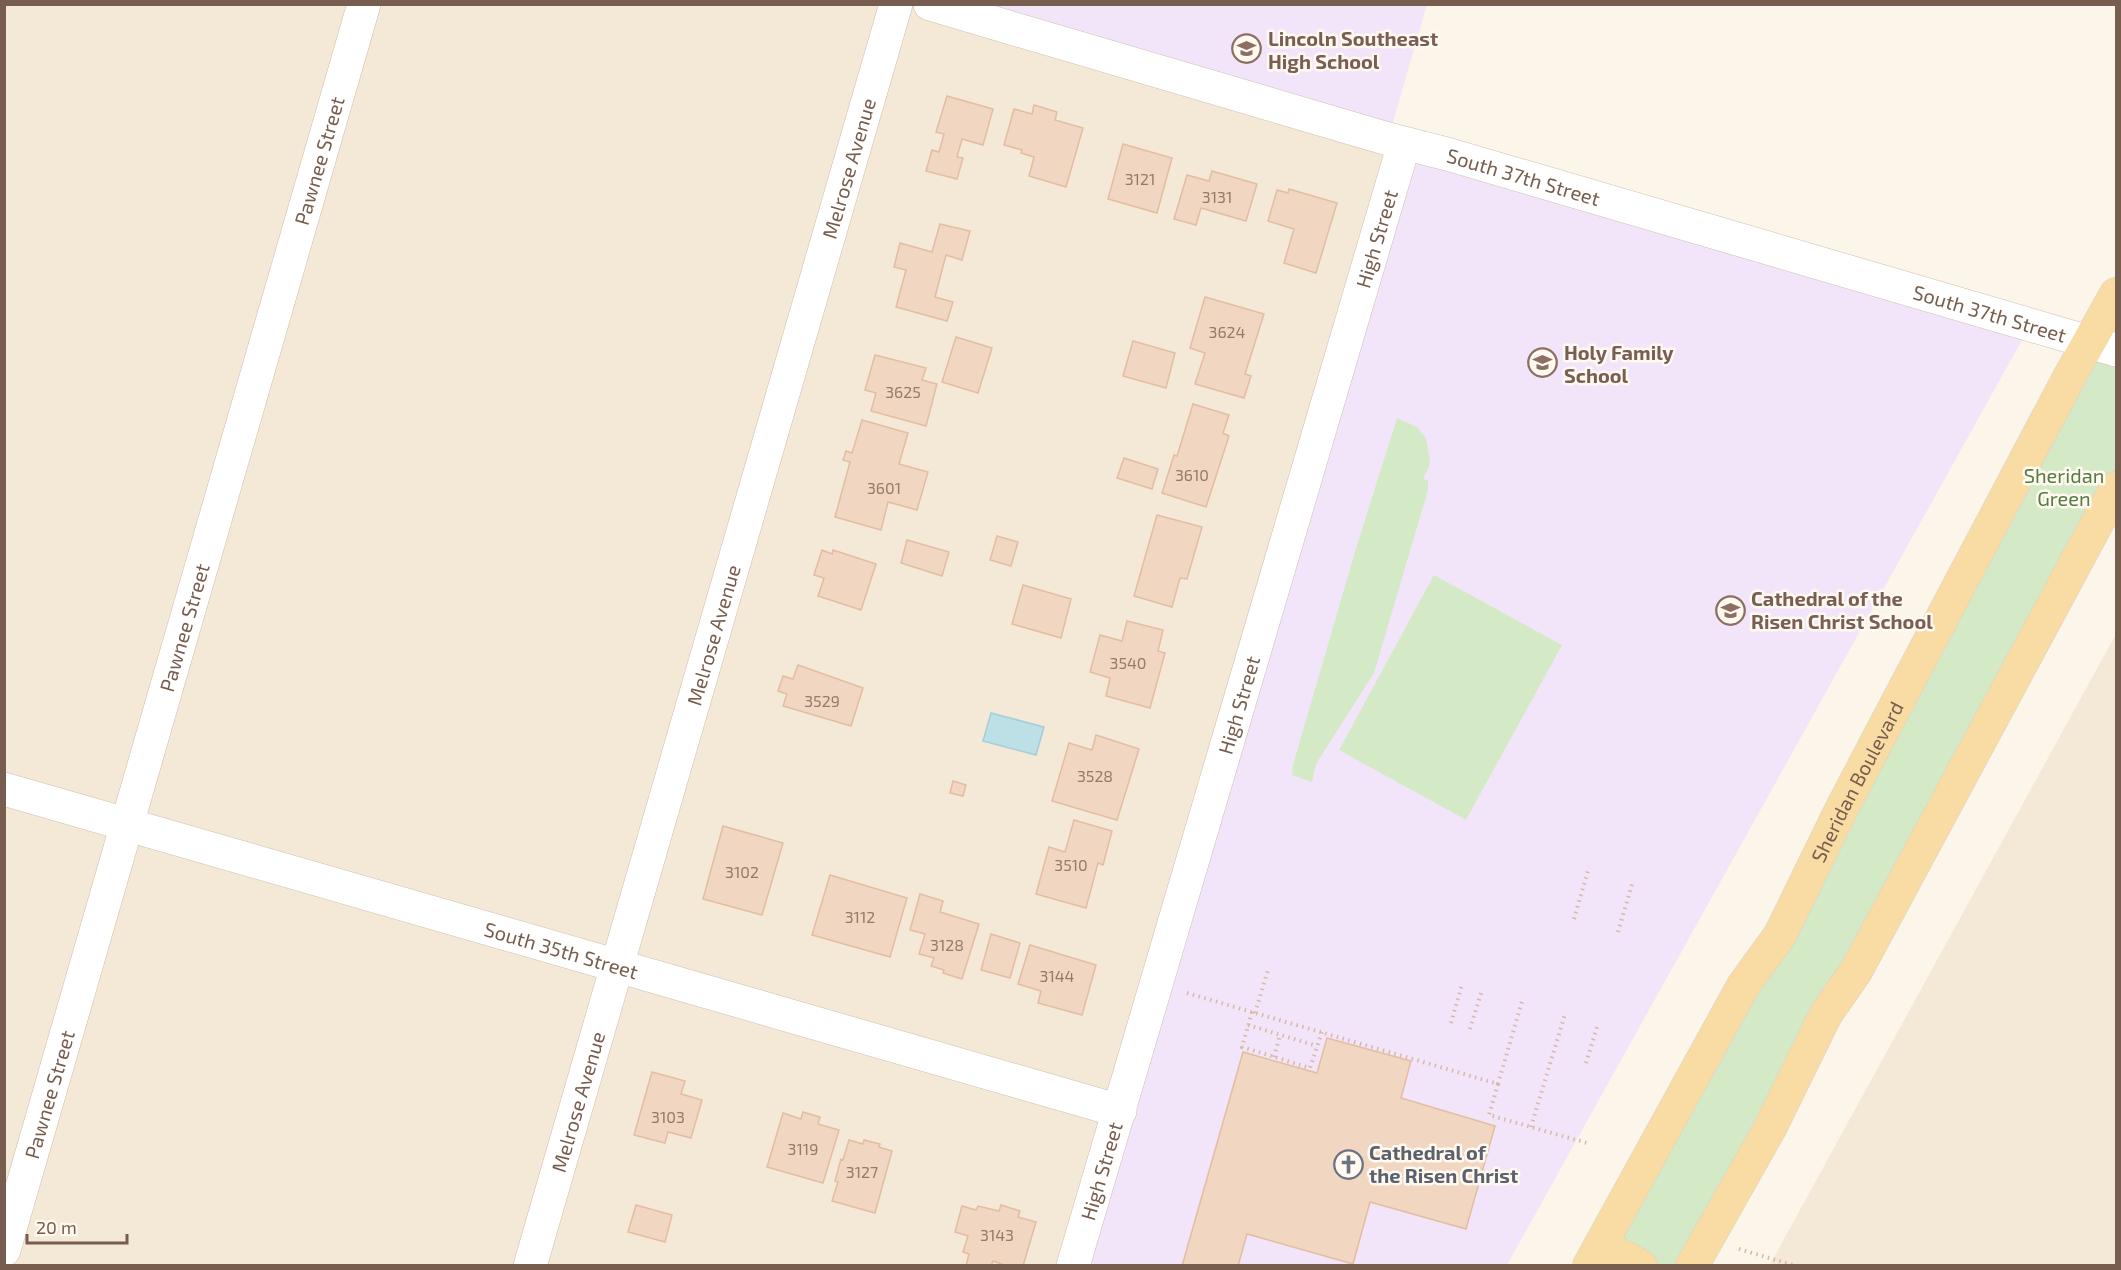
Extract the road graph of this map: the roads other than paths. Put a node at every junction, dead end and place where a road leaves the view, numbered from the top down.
1 (364, 4) edge
2 (896, 4) edge
3 (930, 4) edge
4 (1404, 144) junction
5 (2116, 294) edge
6 (2103, 345) edge
7 (2116, 488) edge
8 (4, 789) edge
9 (128, 824) junction
10 (618, 966) junction
11 (1120, 1111) junction
12 (4, 1250) edge
13 (1595, 1255) edge
14 (530, 1266) edge
15 (1073, 1266) edge
16 (1641, 1266) edge
17 (1692, 1266) edge

1 - 9 street, Pawnee Street
2 - 10 street, Melrose Avenue
3 - 4 street, South 37th Street
4 - 6 street, South 37th Street
4 - 11 street, High Street
5 - 6 main road, Sheridan Boulevard
6 - 13 main road, Sheridan Boulevard
7 - 17 main road
8 - 9 street, South 35th Street
9 - 10 street, South 35th Street
9 - 12 street, Pawnee Street
10 - 11 street, South 35th Street
10 - 14 street, Melrose Avenue
11 - 15 street, High Street
13 - 16 main road

